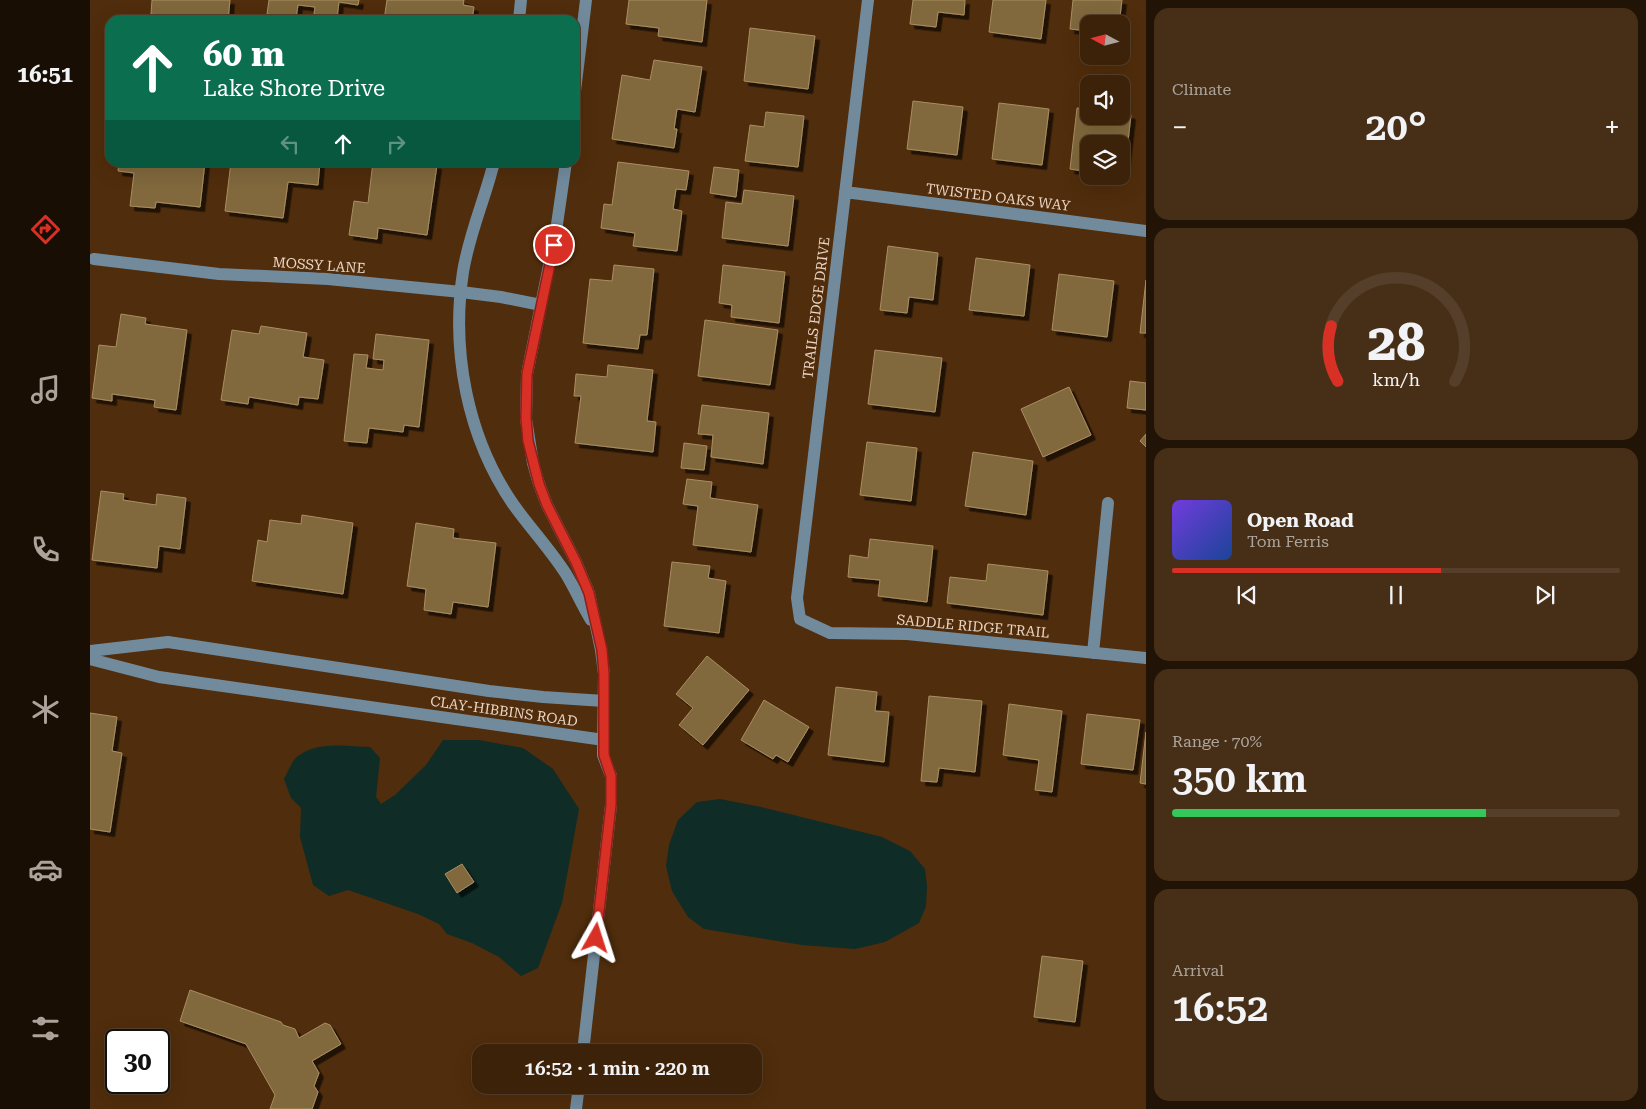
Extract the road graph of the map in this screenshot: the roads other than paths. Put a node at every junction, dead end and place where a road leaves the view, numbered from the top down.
1 (521, 0) edge
2 (586, 0) edge
3 (868, 0) edge
4 (520, 15) edge
5 (580, 50) edge
6 (493, 167) edge
7 (565, 167) edge
8 (845, 192) junction
9 (1146, 231) edge
10 (94, 259) dead end
11 (461, 292) junction
12 (541, 305) junction
13 (1108, 503) dead end
14 (800, 619) joint
15 (595, 626) junction
16 (90, 651) edge
17 (1093, 653) junction
18 (90, 658) edge
19 (1146, 658) edge
20 (604, 701) junction
21 (604, 740) junction
22 (584, 1044) edge
23 (578, 1094) edge
24 (576, 1109) edge

1 - 4 street
2 - 5 street
3 - 8 street, TRAILS EDGE DRIVE
6 - 11 street
7 - 12 street
8 - 9 street, TWISTED OAKS WAY
8 - 14 street, TRAILS EDGE DRIVE
10 - 11 street, MOSSY LANE
11 - 12 street, MOSSY LANE
11 - 15 street
12 - 15 street
13 - 17 street
14 - 17 street, SADDLE RIDGE TRAIL
15 - 20 street
16 - 20 street, CLAY-HIBBINS ROAD
17 - 19 street, SADDLE RIDGE TRAIL
18 - 21 street, CLAY-HIBBINS ROAD
20 - 21 street
21 - 22 street
23 - 24 street

